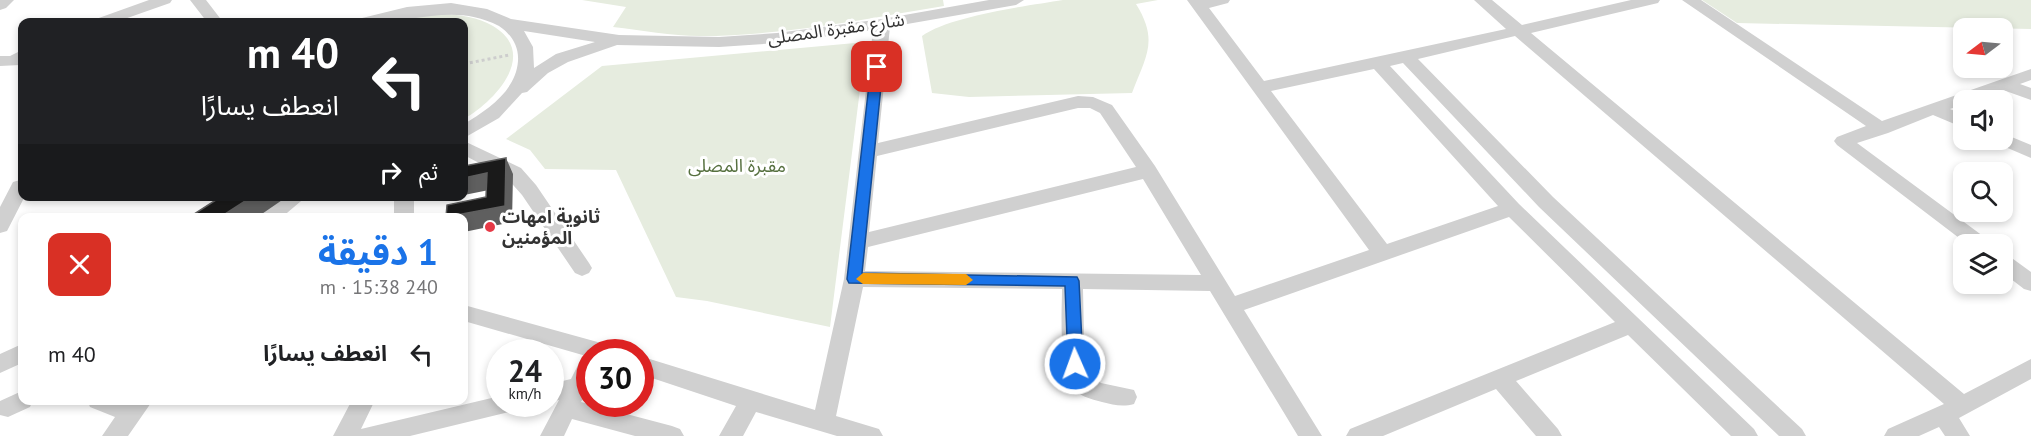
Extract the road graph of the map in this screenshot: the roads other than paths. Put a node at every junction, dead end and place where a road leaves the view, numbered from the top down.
1 (6, 0) edge
2 (164, 0) edge
3 (198, 0) edge
4 (393, 0) edge
5 (444, 0) edge
6 (1016, 0) edge
7 (1222, 0) edge
8 (1482, 0) edge
9 (1652, 0) edge
10 (1690, 0) edge
11 (1197, 2) edge
12 (0, 5) edge
13 (461, 8) junction
14 (113, 18) edge
15 (212, 18) edge
16 (369, 18) edge
17 (381, 18) edge
18 (509, 24) junction
19 (882, 24) junction
20 (1519, 32) junction
21 (619, 40) junction
22 (1407, 57) junction
23 (18, 58) edge
24 (0, 61) edge
25 (1378, 63) junction
26 (2031, 74) edge
27 (2004, 84) junction
28 (1258, 88) junction
29 (2031, 94) edge
30 (508, 100) junction
31 (1935, 109) junction
32 (1953, 117) edge
33 (1882, 129) junction
34 (468, 130) edge
35 (2013, 144) edge
36 (468, 149) edge
37 (868, 152) junction
38 (2031, 152) edge
39 (1148, 171) junction
40 (18, 187) edge
41 (18, 192) edge
42 (0, 194) edge
43 (291, 201) edge
44 (302, 201) edge
45 (1512, 209) junction
46 (274, 213) edge
47 (292, 213) edge
48 (0, 226) edge
49 (1967, 234) edge
50 (858, 242) junction
51 (1383, 254) junction
52 (582, 268) dead end
53 (2013, 269) edge
54 (855, 279) junction
55 (1072, 281) junction
56 (1216, 282) junction
57 (2031, 283) edge
58 (1231, 306) junction
59 (468, 314) edge
60 (1632, 324) junction
61 (576, 349) edge
62 (18, 355) edge
63 (0, 364) edge
64 (2031, 368) edge
65 (654, 370) edge
66 (1500, 378) junction
67 (1126, 397) dead end
68 (750, 401) junction
69 (564, 402) edge
70 (361, 405) edge
71 (137, 407) edge
72 (486, 408) edge
73 (1953, 410) junction
74 (556, 417) edge
75 (824, 421) junction
76 (114, 436) edge
77 (345, 436) edge
78 (368, 436) edge
79 (552, 436) edge
80 (672, 436) edge
81 (731, 436) edge
82 (871, 436) edge
83 (1310, 436) edge
84 (1358, 436) edge
85 (1550, 436) edge
86 (1746, 436) edge
87 (1794, 436) edge
88 (1896, 436) edge
89 (1958, 436) edge

1 - 12 street
2 - 14 street
3 - 15 street
4 - 16 street
5 - 13 street
6 - 19 street, شارع مقبرة المصلى
7 - 11 street
8 - 20 street
9 - 20 street
10 - 33 street
11 - 28 street
13 - 17 street
13 - 18 street, شارع مقبرة المصلى
18 - 21 street, شارع مقبرة المصلى
18 - 30 street
19 - 21 street, شارع مقبرة المصلى
19 - 37 street
20 - 22 street
20 - 73 street
21 - 30 street, شارع مقبرة المصلى
22 - 25 street
22 - 87 street
23 - 24 street
25 - 28 street
25 - 45 street
26 - 27 street
27 - 29 street
27 - 31 street
28 - 51 street
30 - 34 street
31 - 32 street
31 - 33 street
33 - 49 street
35 - 38 street
36 - 52 street
37 - 39 street
37 - 50 street
39 - 50 street
39 - 56 street
40 - 42 street
41 - 48 street
43 - 46 street
44 - 47 street
45 - 51 street
45 - 60 street
50 - 54 street
51 - 58 street
53 - 57 street
54 - 55 street
54 - 75 street
55 - 56 street
55 - 67 street
56 - 58 street
58 - 83 street
59 - 61 street
60 - 66 street
60 - 86 street
62 - 63 street
64 - 73 street
65 - 68 street
66 - 84 street
66 - 85 street
68 - 75 street
68 - 81 street
69 - 80 street
70 - 77 street
71 - 76 street
72 - 78 street
73 - 88 street
73 - 89 street
74 - 79 street
75 - 82 street

